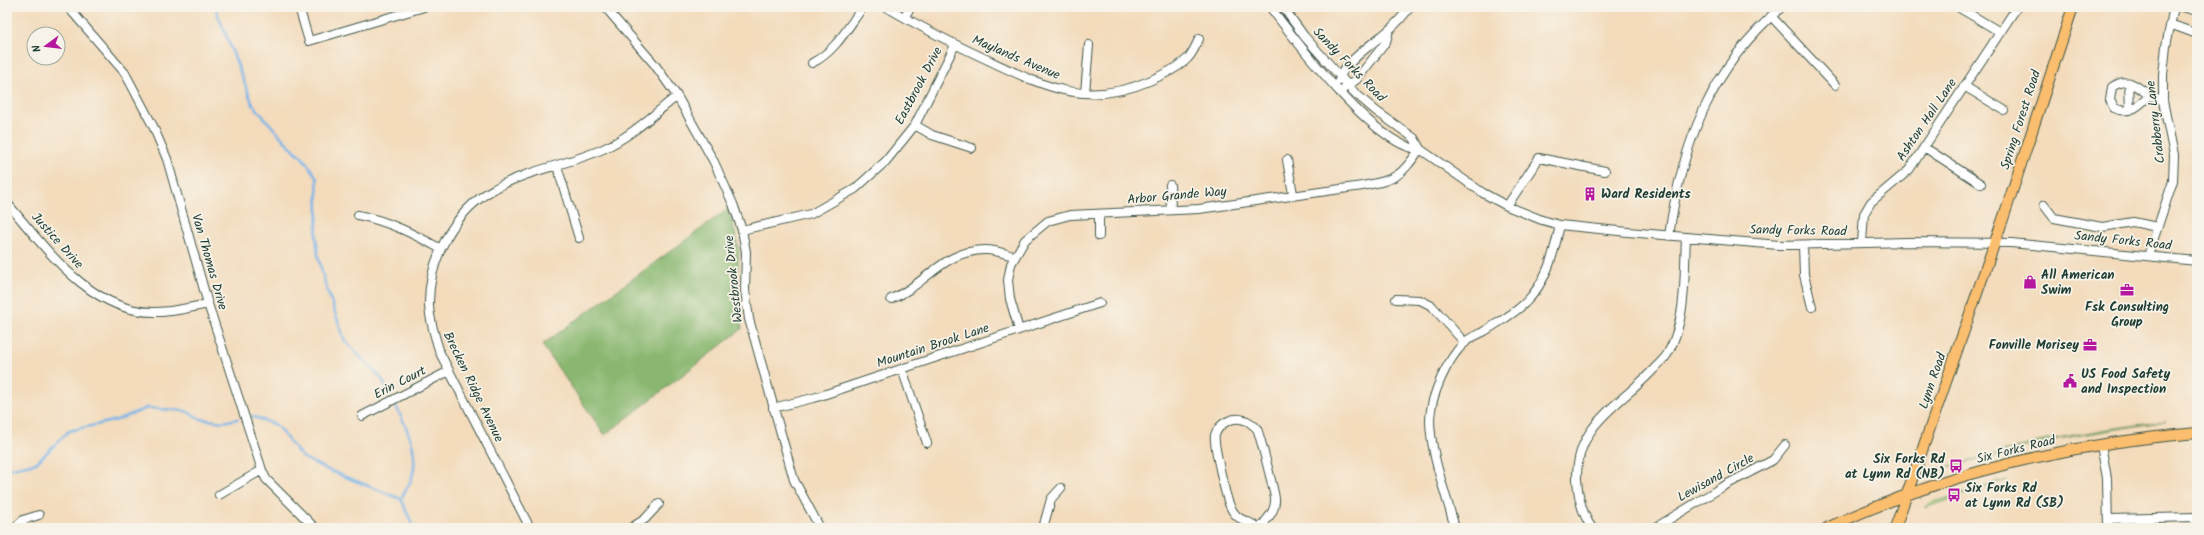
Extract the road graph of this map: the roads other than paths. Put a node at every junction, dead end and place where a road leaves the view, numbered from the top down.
1 (68, 7) edge
2 (299, 7) edge
3 (424, 7) edge
4 (605, 7) edge
5 (863, 7) edge
6 (886, 7) edge
7 (911, 7) edge
8 (1270, 7) edge
9 (1283, 7) edge
10 (1410, 7) edge
11 (1782, 7) edge
12 (1958, 7) edge
13 (2017, 7) edge
14 (2072, 7) edge
15 (2174, 7) edge
16 (2182, 7) edge
17 (2197, 12) edge
18 (1771, 16) junction
19 (904, 17) junction
20 (2170, 24) junction
21 (1389, 30) junction
22 (2000, 32) junction
23 (2197, 34) edge
24 (1199, 39) dead end
25 (955, 45) junction
26 (1090, 45) dead end
27 (812, 62) dead end
28 (1339, 76) junction
29 (2129, 83) junction
30 (1835, 84) dead end
31 (1349, 86) junction
32 (1964, 86) junction
33 (1338, 90) junction
34 (1085, 94) junction
35 (2150, 95) junction
36 (677, 96) junction
37 (2163, 101) junction
38 (2004, 110) dead end
39 (2130, 110) junction
40 (915, 126) junction
41 (1924, 147) junction
42 (972, 148) dead end
43 (1420, 149) junction
44 (1287, 160) dead end
45 (557, 166) junction
46 (1605, 171) dead end
47 (1981, 184) dead end
48 (1170, 185) dead end
49 (1293, 194) junction
50 (7, 203) edge
51 (2044, 205) dead end
52 (1507, 206) junction
53 (1171, 210) junction
54 (1098, 214) junction
55 (358, 215) dead end
56 (1560, 225) junction
57 (2157, 227) junction
58 (742, 230) junction
59 (1100, 236) dead end
60 (1669, 236) junction
61 (1686, 237) junction
62 (579, 238) dead end
63 (1995, 242) junction
64 (1862, 243) junction
65 (1803, 245) junction
66 (441, 249) junction
67 (1014, 256) junction
68 (2148, 256) junction
69 (2197, 261) edge
70 (891, 299) dead end
71 (1396, 299) dead end
72 (1100, 303) dead end
73 (208, 304) junction
74 (1812, 307) dead end
75 (1019, 330) junction
76 (1465, 343) junction
77 (902, 369) junction
78 (449, 371) junction
79 (773, 408) junction
80 (362, 416) dead end
81 (2197, 433) edge
82 (927, 444) dead end
83 (1785, 445) dead end
84 (2101, 445) junction
85 (262, 470) junction
86 (1061, 488) dead end
87 (219, 495) dead end
88 (1907, 495) junction
89 (659, 504) dead end
90 (39, 515) dead end
91 (2197, 517) edge
92 (2109, 519) junction
93 (15, 528) edge
94 (315, 528) edge
95 (530, 528) edge
96 (631, 528) edge
97 (820, 528) edge
98 (1043, 528) edge
99 (1257, 528) edge
100 (1260, 528) edge
101 (1455, 528) edge
102 (1592, 528) edge
103 (1655, 528) edge
104 (1827, 528) edge
105 (1895, 528) edge
106 (2108, 528) edge

1 - 73 street, Van Thomas Drive
2 - 3 street
4 - 36 street, Westbrook Drive
5 - 27 street
6 - 19 street, Maylands Avenue
7 - 19 street
8 - 33 street, Sandy Forks Road
9 - 28 street, Sandy Forks Road
10 - 21 street
11 - 18 street
12 - 22 street
13 - 22 street, Ashton Hall Lane
14 - 63 main road, Spring Forest Road
15 - 20 street, Crabberry Lane
16 - 17 street
18 - 30 street
18 - 60 street
19 - 25 street, Maylands Avenue
20 - 23 street
20 - 37 street, Crabberry Lane
21 - 28 street
21 - 31 street
22 - 32 street, Ashton Hall Lane
24 - 34 street, Maylands Avenue
25 - 34 street, Maylands Avenue
25 - 40 street, Eastbrook Drive
26 - 34 street
28 - 31 street, Sandy Forks Road
28 - 33 street
29 - 35 street
29 - 39 street
29 - 39 street
31 - 33 street
31 - 43 street, Sandy Forks Road
32 - 38 street
32 - 41 street, Ashton Hall Lane
33 - 43 street, Sandy Forks Road
35 - 37 street
35 - 39 street
36 - 45 street, Brecken Ridge Avenue
36 - 58 street, Westbrook Drive
37 - 57 street, Crabberry Lane
40 - 42 street
40 - 58 street, Eastbrook Drive
41 - 47 street
41 - 64 street, Ashton Hall Lane
43 - 49 street, Arbor Grande Way
43 - 52 street, Sandy Forks Road
44 - 49 street
45 - 62 street
45 - 66 street, Brecken Ridge Avenue
46 - 52 street
48 - 53 street
49 - 53 street, Arbor Grande Way
50 - 73 street, Justice Drive
51 - 57 street
52 - 56 street, Sandy Forks Road
53 - 54 street, Arbor Grande Way
54 - 59 street
54 - 67 street, Arbor Grande Way
55 - 66 street
56 - 60 street, Sandy Forks Road
56 - 76 street
57 - 68 street, Crabberry Lane
58 - 79 street, Westbrook Drive
60 - 61 street, Sandy Forks Road
61 - 65 street, Sandy Forks Road
61 - 102 street
63 - 64 street, Sandy Forks Road
63 - 68 street, Sandy Forks Road
63 - 88 main road, Lynn Road
64 - 65 street, Sandy Forks Road
65 - 74 street
66 - 78 street, Brecken Ridge Avenue
67 - 70 street
67 - 75 street, Arbor Grande Way
68 - 69 street, Sandy Forks Road
71 - 76 street
72 - 75 street, Mountain Brook Lane
73 - 85 street, Van Thomas Drive
75 - 77 street, Mountain Brook Lane
76 - 101 street
77 - 79 street, Mountain Brook Lane
77 - 82 street
78 - 80 street, Erin Court
78 - 95 street, Brecken Ridge Avenue
79 - 97 street, Westbrook Drive
81 - 84 main road, Six Forks Road
83 - 103 street, Lewisand Circle
84 - 88 main road, Six Forks Road
84 - 92 street
85 - 87 street
85 - 94 street, Van Thomas Drive
86 - 98 street
88 - 104 main road, Six Forks Road
88 - 105 main road, Lynn Road
89 - 96 street
90 - 93 street
91 - 92 street
92 - 106 street
99 - 100 street

